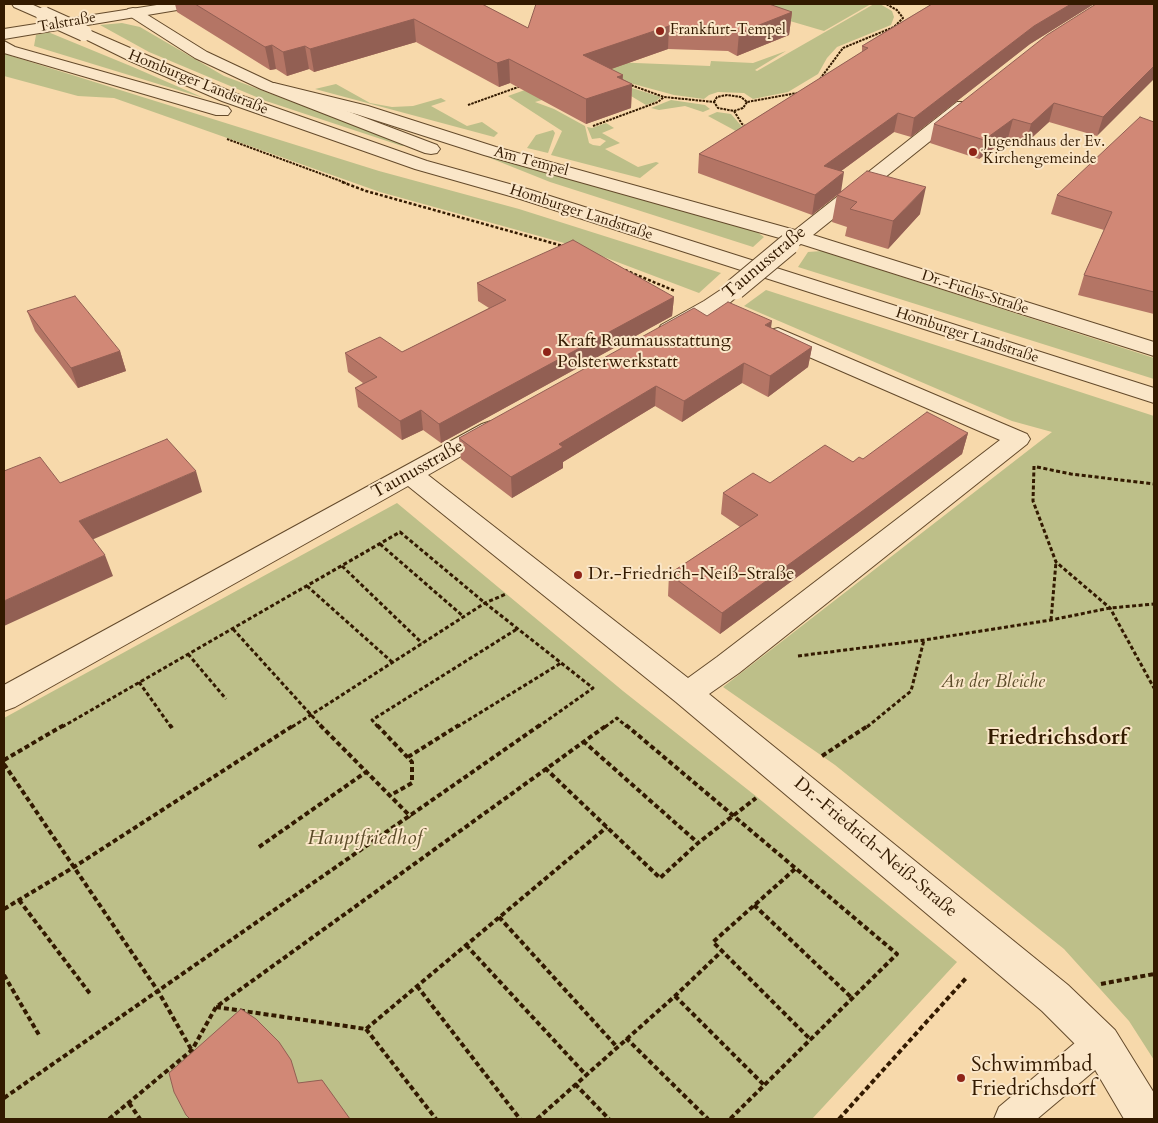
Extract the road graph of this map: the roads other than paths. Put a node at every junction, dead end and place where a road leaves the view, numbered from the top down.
1 (18, 4) edge
2 (110, 4) edge
3 (189, 4) edge
4 (133, 12) junction
5 (4, 34) edge
6 (4, 46) edge
7 (267, 86) junction
8 (975, 96) edge
9 (422, 165) junction
10 (524, 194) junction
11 (792, 240) junction
12 (757, 326) edge
13 (652, 340) edge
14 (1154, 349) edge
15 (1154, 396) edge
16 (514, 417) edge
17 (410, 474) junction
18 (687, 694) junction
19 (4, 699) edge
20 (1101, 1043) junction
21 (1010, 1119) edge
22 (1146, 1119) edge

1 - 9 street, Homburger Landstraße, bridge
2 - 4 street
3 - 4 street, Talstraße
4 - 5 street, Talstraße
4 - 7 street
6 - 9 street
7 - 10 street
7 - 11 street, Am Tempel
8 - 11 street, Taunusstraße
9 - 10 street, Homburger Landstraße
10 - 15 street, Homburger Landstraße
11 - 13 street, Taunusstraße, bridge
11 - 14 street, Dr.-Fuchs-Straße
12 - 18 street
16 - 17 street, Taunusstraße
17 - 18 street, Dr.-Friedrich-Neiß-Straße
17 - 19 street, Taunusstraße
18 - 20 street, Dr.-Friedrich-Neiß-Straße
20 - 21 lane
20 - 22 street, Dr.-Friedrich-Neiß-Straße

